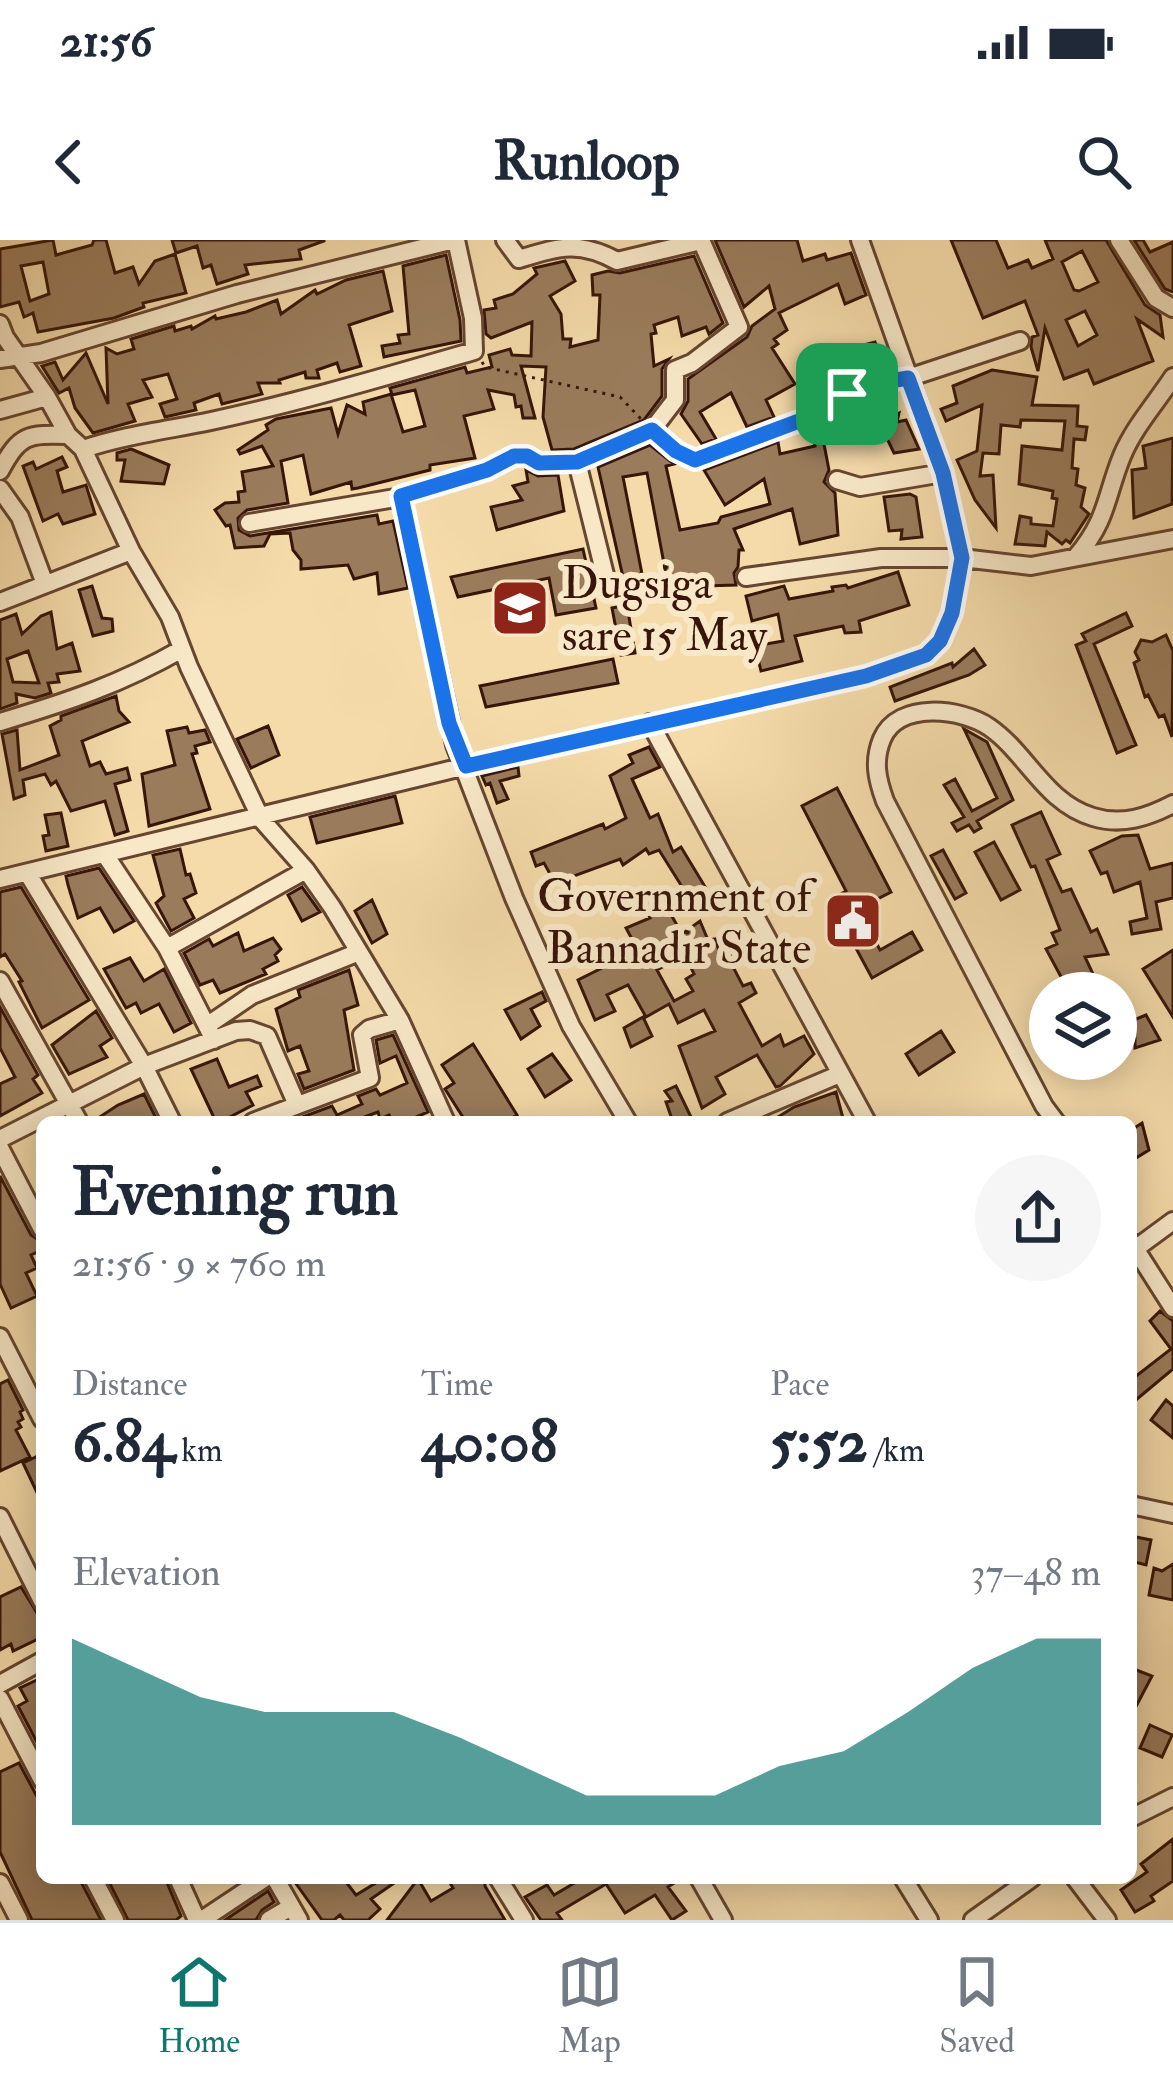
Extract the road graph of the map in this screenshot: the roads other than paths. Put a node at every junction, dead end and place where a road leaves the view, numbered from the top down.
1 (455, 240) edge
2 (505, 240) edge
3 (701, 240) edge
4 (860, 240) edge
5 (1119, 240) edge
6 (1173, 308) edge
7 (0, 324) edge
8 (1020, 340) dead end
9 (9, 358) edge
10 (1173, 377) edge
11 (908, 378) junction
12 (47, 397) junction
13 (0, 410) edge
14 (652, 430) junction
15 (68, 435) junction
16 (83, 449) junction
17 (577, 462) junction
18 (0, 471) edge
19 (943, 473) junction
20 (837, 480) dead end
21 (0, 489) edge
22 (401, 496) junction
23 (248, 523) dead end
24 (1173, 539) edge
25 (131, 551) junction
26 (1076, 557) junction
27 (962, 558) junction
28 (746, 577) dead end
29 (45, 584) junction
30 (609, 591) dead end
31 (0, 602) edge
32 (182, 650) junction
33 (0, 722) edge
34 (650, 723) junction
35 (466, 766) junction
36 (1173, 804) edge
37 (260, 819) junction
38 (106, 856) junction
39 (306, 870) junction
40 (28, 874) junction
41 (0, 879) edge
42 (167, 948) junction
43 (359, 952) junction
44 (0, 981) edge
45 (400, 1020) junction
46 (212, 1032) junction
47 (144, 1066) junction
48 (840, 1074) junction
49 (297, 1105) junction
50 (75, 1114) edge
51 (169, 1116) edge
52 (269, 1116) edge
53 (443, 1116) edge
54 (624, 1116) edge
55 (741, 1116) edge
56 (864, 1116) edge
57 (1052, 1116) edge
58 (36, 1126) edge
59 (0, 1138) edge
60 (0, 1148) edge
61 (36, 1217) edge
62 (1173, 1221) edge
63 (1137, 1243) edge
64 (1137, 1251) edge
65 (1173, 1307) edge
66 (0, 1337) edge
67 (36, 1407) edge
68 (1137, 1505) edge
69 (1173, 1514) edge
70 (0, 1517) edge
71 (36, 1589) edge
72 (36, 1664) edge
73 (0, 1684) edge
74 (0, 1699) edge
75 (36, 1768) edge
76 (1173, 1797) edge
77 (1137, 1815) edge
78 (0, 1883) edge
79 (96, 1884) edge
80 (181, 1884) edge
81 (256, 1884) edge
82 (278, 1884) edge
83 (505, 1884) edge
84 (702, 1884) edge
85 (907, 1884) edge
86 (1024, 1884) edge
87 (1080, 1884) edge
88 (295, 1913) edge
89 (19, 1920) edge
90 (115, 1920) edge
91 (199, 1920) edge
92 (268, 1920) edge
93 (524, 1920) edge
94 (723, 1920) edge
95 (929, 1920) edge
96 (973, 1920) edge
97 (1107, 1920) edge

1 - 9 street
1 - 16 street
2 - 3 street
3 - 14 street
4 - 11 street
5 - 6 street
7 - 9 street
8 - 11 street
9 - 12 street
10 - 26 street
11 - 14 street
11 - 19 street
12 - 13 street
12 - 15 street
14 - 17 street
15 - 16 street
15 - 18 street
16 - 25 street
17 - 22 street
17 - 30 street
19 - 20 street
19 - 27 street
21 - 29 street
22 - 23 street
22 - 35 street
24 - 26 street
25 - 29 street
25 - 32 street
26 - 27 street
27 - 28 street
27 - 34 street
29 - 31 street
32 - 33 street
32 - 37 street
34 - 35 street
34 - 48 street
35 - 37 street
35 - 54 street
36 - 57 street
37 - 38 street
37 - 39 street
38 - 40 street
38 - 42 street
39 - 42 street
39 - 43 street
40 - 41 street
40 - 47 street
42 - 46 street
43 - 45 street
43 - 46 street
44 - 50 street
45 - 49 street
45 - 53 street
46 - 47 street
46 - 49 street
47 - 50 street
47 - 51 street
48 - 55 street
48 - 56 street
49 - 52 street
58 - 59 street
60 - 61 street
62 - 63 street
64 - 65 street
66 - 67 street
68 - 69 street
70 - 71 street
72 - 73 street
74 - 75 street
76 - 77 street
78 - 89 street
79 - 90 street
80 - 91 street
81 - 91 street
82 - 88 street
83 - 93 street
84 - 94 street
85 - 95 street
86 - 96 street
87 - 97 street
88 - 92 street

